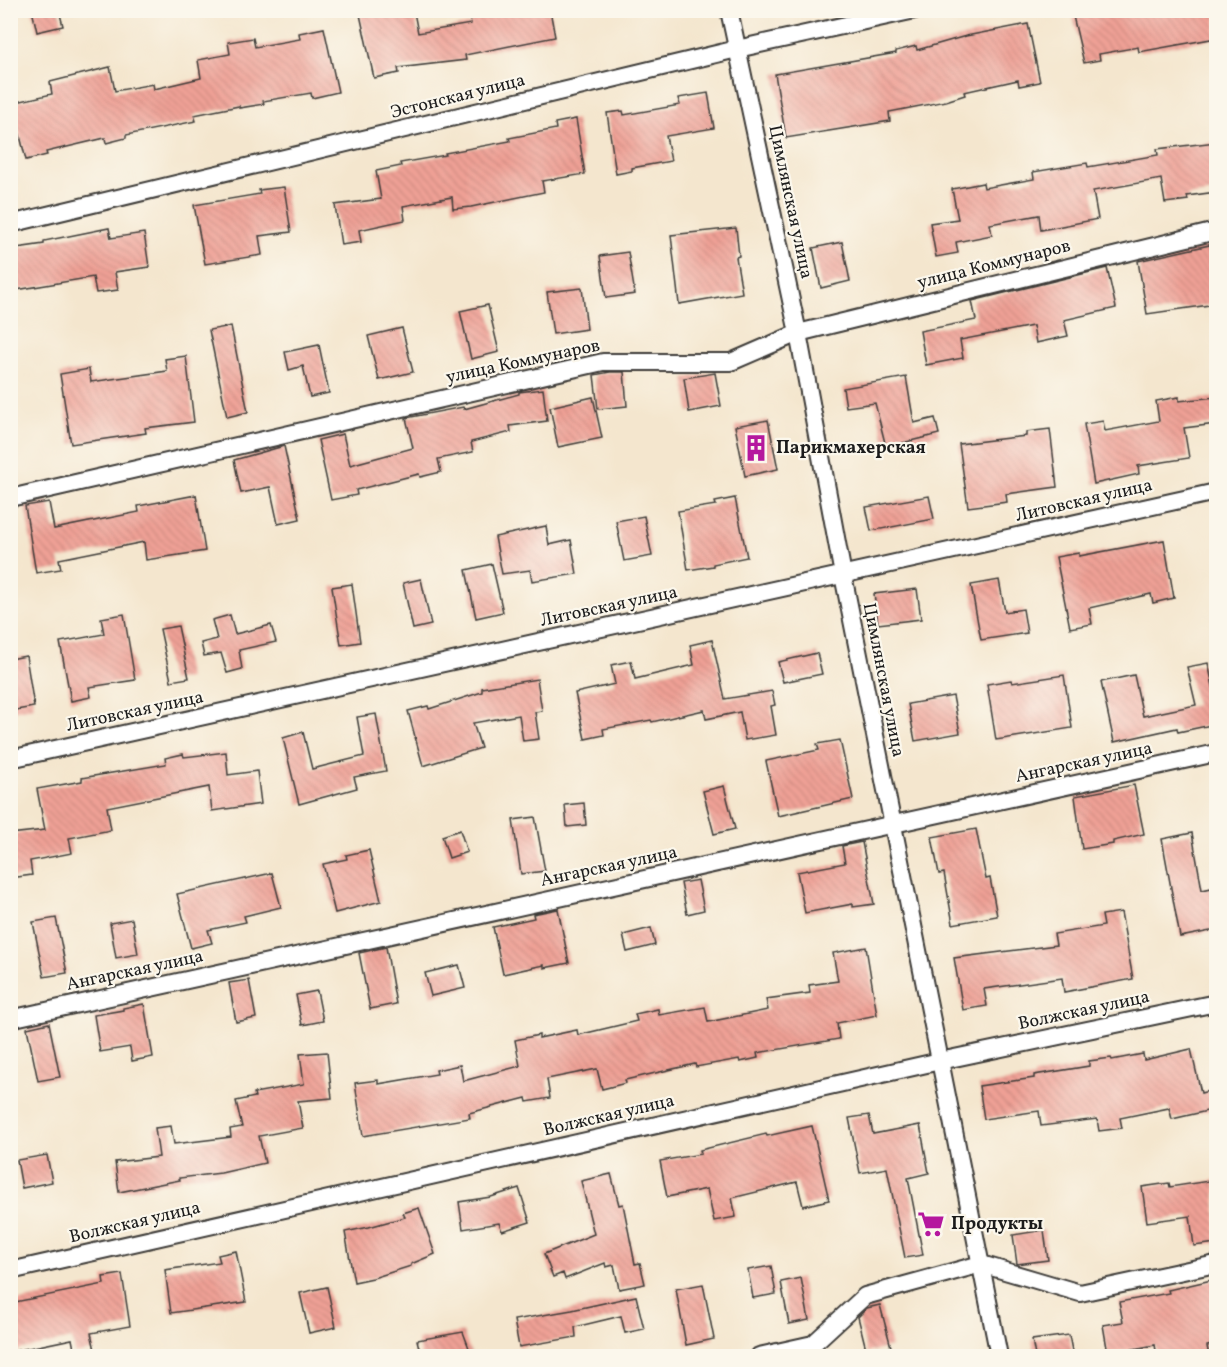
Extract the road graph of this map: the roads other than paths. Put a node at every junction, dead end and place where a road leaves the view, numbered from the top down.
1 (729, 10) edge
2 (915, 10) edge
3 (737, 49) junction
4 (10, 224) edge
5 (1216, 231) edge
6 (798, 333) junction
7 (1216, 492) edge
8 (10, 498) edge
9 (843, 575) junction
10 (1216, 753) edge
11 (10, 759) edge
12 (892, 825) junction
13 (1216, 1003) edge
14 (10, 1018) edge
15 (940, 1061) junction
16 (981, 1264) junction
17 (1216, 1264) edge
18 (10, 1271) edge
19 (759, 1356) edge
20 (999, 1356) edge

1 - 3 street, Цимлянская улица
2 - 3 street, Эстонская улица
3 - 4 street, Эстонская улица
3 - 6 street, Цимлянская улица
5 - 6 street, улица Коммунаров
6 - 8 street, улица Коммунаров
6 - 9 street, Цимлянская улица
7 - 9 street, Литовская улица
9 - 11 street, Литовская улица
9 - 12 street, Цимлянская улица
10 - 12 street, Ангарская улица
12 - 14 street, Ангарская улица
12 - 15 street, Цимлянская улица
13 - 15 street, Волжская улица
15 - 16 street, Цимлянская улица
15 - 18 street, Волжская улица
16 - 17 street
16 - 19 street
16 - 20 street, Цимлянская улица

